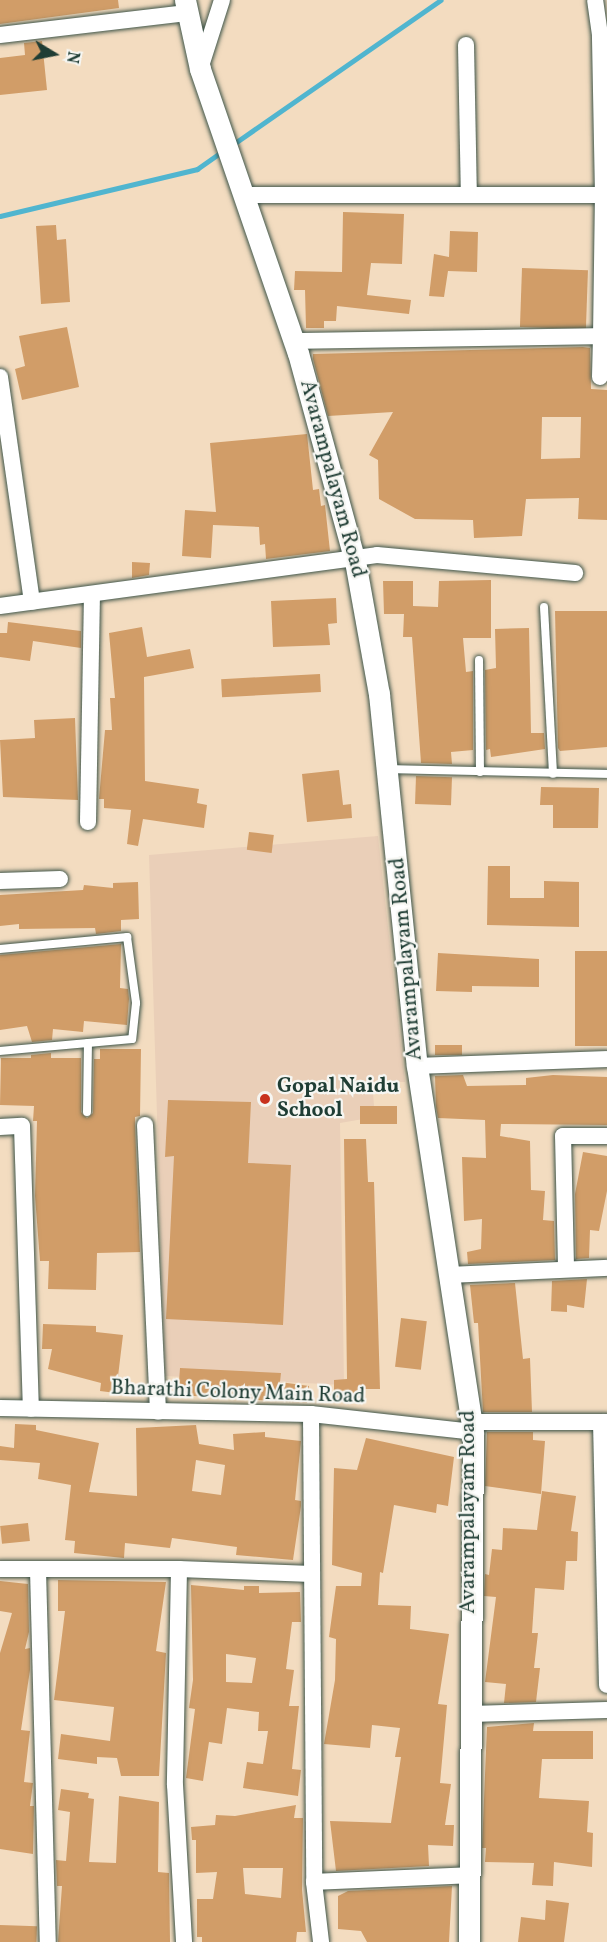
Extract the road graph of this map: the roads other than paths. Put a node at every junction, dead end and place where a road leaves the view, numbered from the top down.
1 (222, 0) edge
2 (595, 0) edge
3 (186, 6) edge
4 (0, 35) edge
5 (604, 35) edge
6 (466, 45) dead end
7 (200, 69) junction
8 (244, 195) junction
9 (469, 195) junction
10 (603, 195) junction
11 (601, 336) junction
12 (294, 341) junction
13 (0, 376) edge
14 (600, 377) dead end
15 (355, 561) junction
16 (575, 573) dead end
17 (92, 596) junction
18 (32, 602) junction
19 (0, 606) edge
20 (544, 607) dead end
21 (479, 660) dead end
22 (389, 769) junction
23 (480, 772) junction
24 (553, 774) junction
25 (607, 774) edge
26 (88, 822) dead end
27 (60, 879) dead end
28 (0, 881) edge
29 (0, 949) edge
30 (87, 1043) junction
31 (0, 1051) edge
32 (607, 1059) edge
33 (417, 1066) junction
34 (87, 1112) dead end
35 (145, 1125) dead end
36 (0, 1127) edge
37 (607, 1136) edge
38 (566, 1267) junction
39 (607, 1268) edge
40 (451, 1275) junction
41 (0, 1408) edge
42 (31, 1409) junction
43 (158, 1412) junction
44 (311, 1414) junction
45 (604, 1422) edge
46 (473, 1427) junction
47 (0, 1569) edge
48 (179, 1569) junction
49 (38, 1570) junction
50 (312, 1574) junction
51 (607, 1685) edge
52 (607, 1710) edge
53 (470, 1714) junction
54 (472, 1875) junction
55 (314, 1882) junction
56 (48, 1942) edge
57 (184, 1942) edge
58 (321, 1942) edge
59 (469, 1942) edge

1 - 7 street
2 - 5 street
3 - 4 street
3 - 7 street, Avarampalayam Road
5 - 10 street
6 - 9 street
7 - 8 street, Avarampalayam Road
8 - 9 street
8 - 12 street, Avarampalayam Road
9 - 10 street
10 - 11 street
11 - 12 street
11 - 14 street
12 - 15 street, Avarampalayam Road
13 - 18 street
15 - 16 street
15 - 17 street
15 - 22 street, Avarampalayam Road
17 - 18 street
17 - 26 street
18 - 19 street
20 - 24 lane
21 - 23 lane
22 - 23 lane
22 - 33 street, Avarampalayam Road
23 - 24 lane
24 - 25 lane
27 - 28 street
29 - 30 lane
30 - 31 lane
30 - 34 lane
32 - 33 street
33 - 40 street, Avarampalayam Road
35 - 43 street
36 - 42 street
37 - 38 street
38 - 39 street
38 - 40 street
40 - 46 street, Avarampalayam Road
41 - 42 street, Bharathi Colony Main Road
42 - 43 street, Bharathi Colony Main Road
43 - 44 street, Bharathi Colony Main Road
44 - 46 street, Bharathi Colony Main Road
44 - 50 street
45 - 46 street, Bharathi Colony Main Road
45 - 51 street
46 - 53 street, Avarampalayam Road
47 - 49 street
48 - 49 street
48 - 50 street
48 - 57 street
49 - 56 street
50 - 55 street
52 - 53 street
53 - 54 street, Avarampalayam Road
54 - 55 street
54 - 59 street, Avarampalayam Road
55 - 58 street

